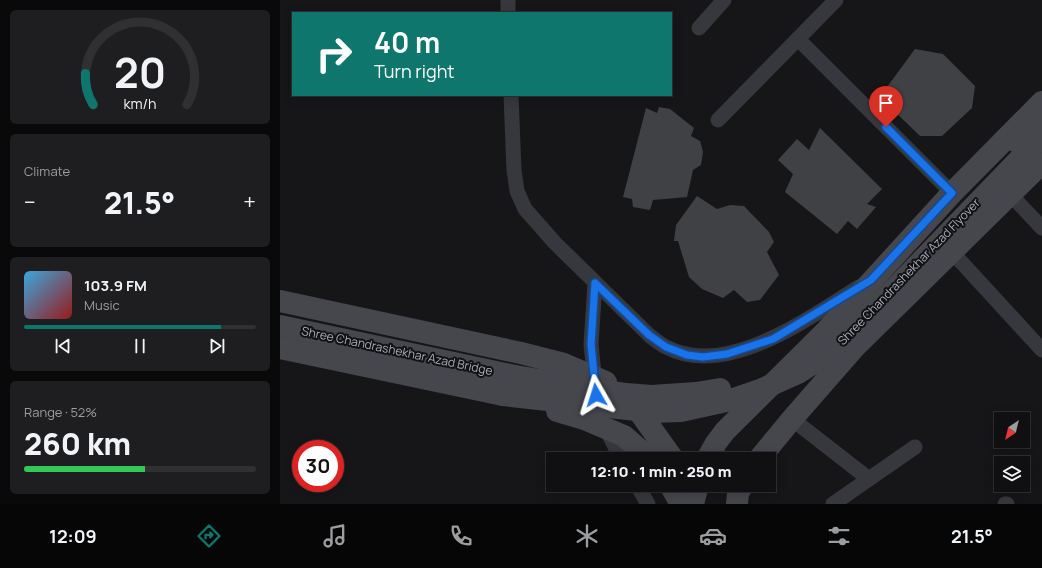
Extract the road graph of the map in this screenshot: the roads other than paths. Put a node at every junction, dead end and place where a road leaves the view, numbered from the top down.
1 (508, 0) edge
2 (724, 0) edge
3 (836, 0) edge
4 (508, 12) edge
5 (699, 28) dead end
6 (798, 39) junction
7 (511, 96) edge
8 (1042, 102) edge
9 (1042, 117) edge
10 (718, 120) dead end
11 (1042, 136) edge
12 (1042, 163) edge
13 (952, 193) junction
14 (1010, 194) junction
15 (1042, 228) edge
16 (952, 252) junction
17 (871, 280) junction
18 (595, 283) junction
19 (280, 301) edge
20 (280, 326) edge
21 (280, 348) edge
22 (1042, 350) edge
23 (515, 376) joint
24 (503, 395) junction
25 (792, 419) junction
26 (915, 447) dead end
27 (618, 452) edge
28 (642, 452) edge
29 (668, 452) edge
30 (711, 452) edge
31 (765, 452) edge
32 (869, 479) junction
33 (641, 492) edge
34 (674, 492) edge
35 (690, 492) edge
36 (696, 492) edge
37 (648, 504) edge
38 (681, 504) edge
39 (693, 504) edge
40 (833, 504) edge

1 - 4 street
2 - 5 street
3 - 6 street
6 - 10 street
6 - 13 street
7 - 18 street
8 - 13 main road
9 - 23 main road, Shree Chandrashekhar Azad Flyover, bridge
11 - 24 main road, Shree Chandrashekhar Azad Flyover, bridge
12 - 14 main road
13 - 17 main road
14 - 15 street
14 - 16 main road
16 - 22 street
16 - 25 main road
17 - 18 street
17 - 30 main road
18 - 27 street
19 - 29 main road, bridge
20 - 23 main road, Shree Chandrashekhar Azad Bridge
21 - 24 main road, Shree Chandrashekhar Azad Bridge
24 - 28 main road, bridge
25 - 31 main road
25 - 32 street
26 - 32 street
32 - 40 street
33 - 37 street
34 - 38 main road
35 - 39 main road
36 - 39 main road

